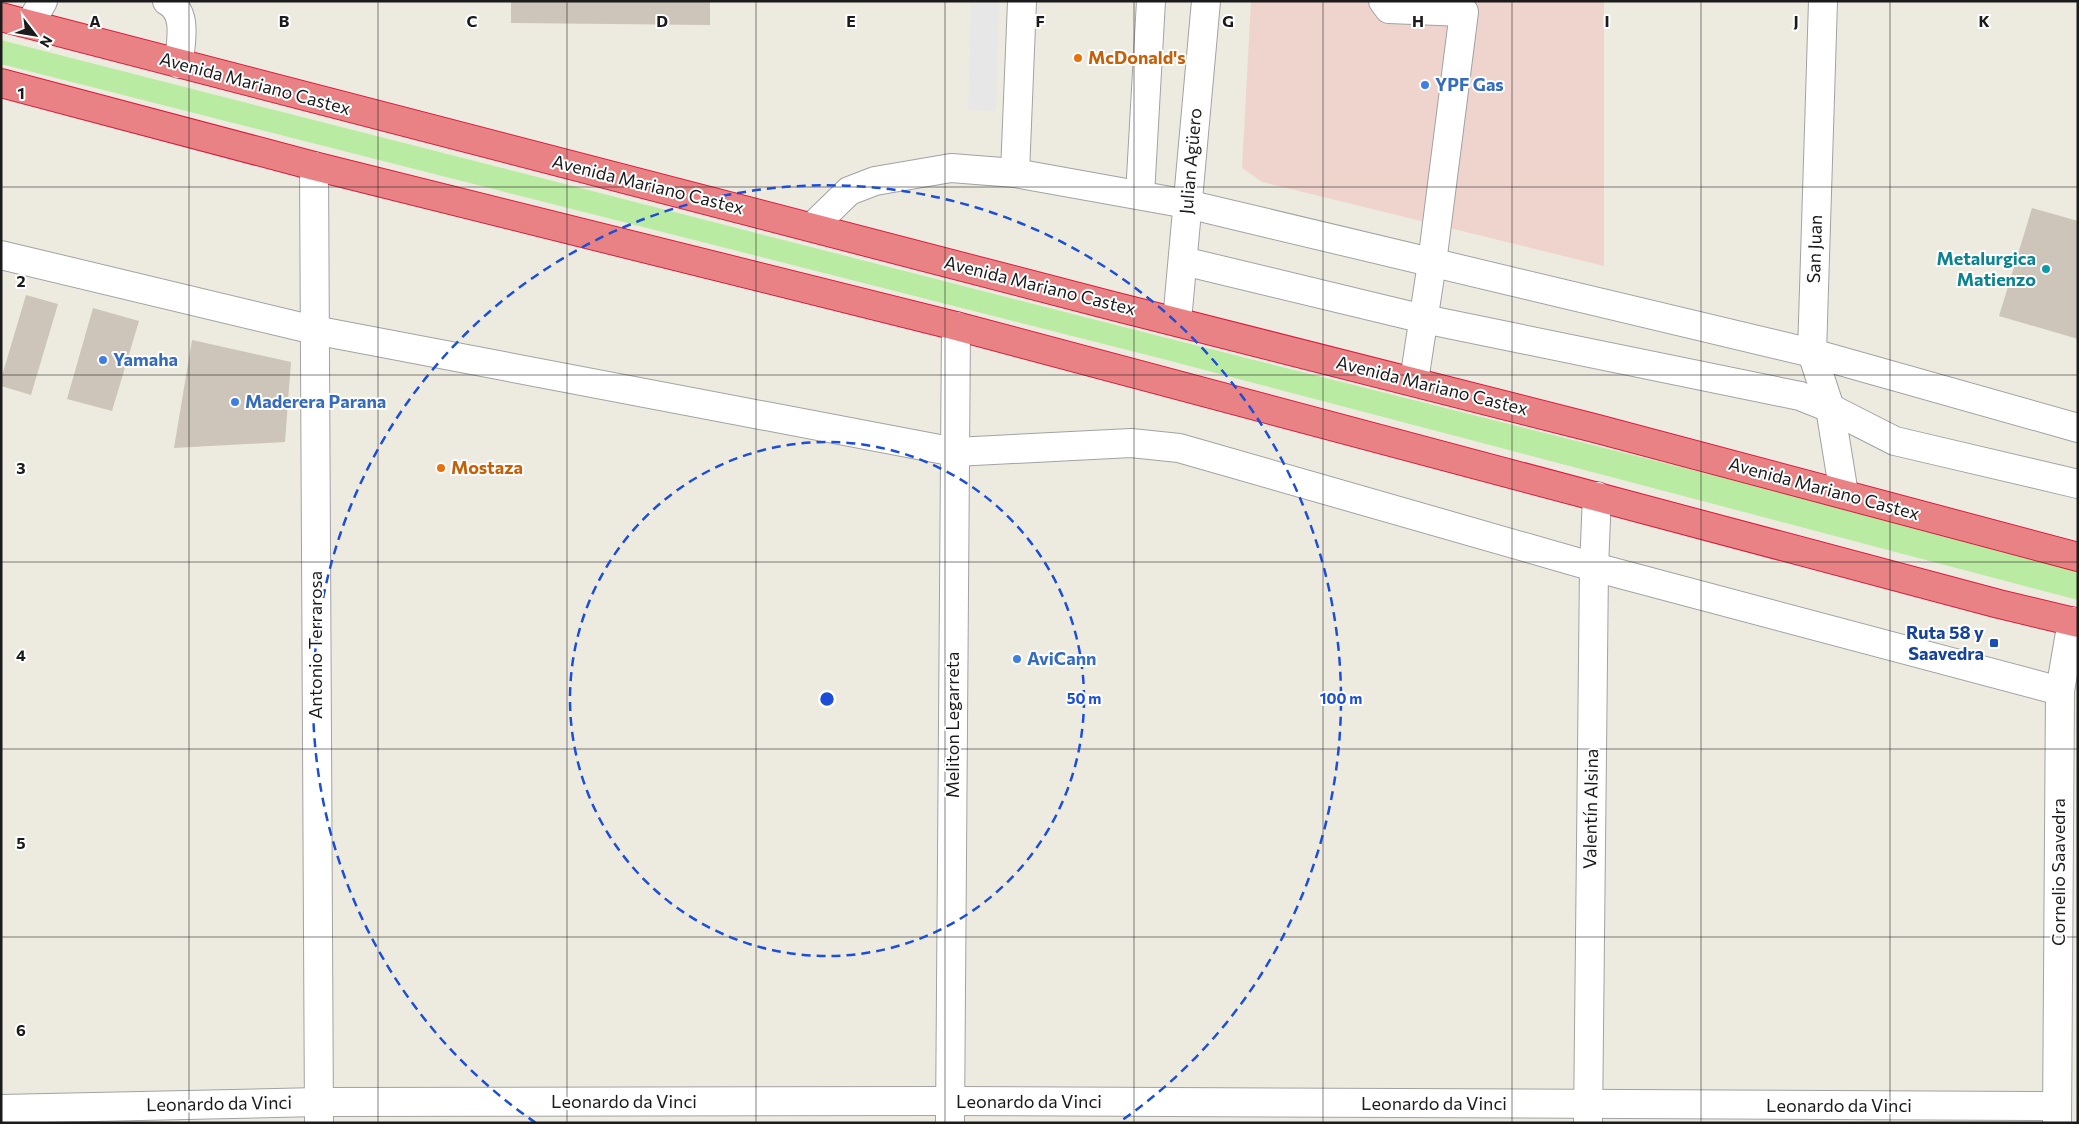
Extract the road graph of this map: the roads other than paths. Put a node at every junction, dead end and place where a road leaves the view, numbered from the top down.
1 (167, 1) edge
2 (1022, 1) edge
3 (1151, 1) edge
4 (1206, 1) edge
5 (1382, 1) edge
6 (1824, 1) edge
7 (36, 12) edge
8 (1, 17) edge
9 (179, 64) junction
10 (1, 83) edge
11 (314, 166) junction
12 (1015, 173) junction
13 (1140, 195) junction
14 (1187, 204) junction
15 (812, 227) junction
16 (1, 255) edge
17 (1183, 261) junction
18 (1432, 263) junction
19 (1424, 319) junction
20 (1177, 321) junction
21 (956, 326) junction
22 (314, 330) junction
23 (1812, 353) junction
24 (1414, 381) junction
25 (1830, 408) junction
26 (2078, 428) edge
27 (955, 452) junction
28 (2078, 484) edge
29 (1844, 494) junction
30 (1597, 496) junction
31 (2078, 557) edge
32 (1594, 567) junction
33 (2075, 622) edge
34 (2060, 691) junction
35 (1, 1109) edge
36 (319, 1112) edge
37 (950, 1112) edge
38 (1588, 1114) edge
39 (2057, 1114) edge

1 - 9 street
2 - 12 street
3 - 13 street
4 - 14 street, Julian Agüero
5 - 18 street
6 - 23 street, San Juan
7 - 8 highway, Avenida Mariano Castex
7 - 9 highway, Avenida Mariano Castex
9 - 15 highway, Avenida Mariano Castex
10 - 11 highway
11 - 21 highway
11 - 22 street, Antonio Terrarosa
12 - 13 street
12 - 15 street
13 - 14 street
14 - 17 street, Julian Agüero
14 - 18 street
15 - 20 highway, Avenida Mariano Castex
16 - 22 street
17 - 19 street
17 - 20 street, Julian Agüero
18 - 19 street
18 - 23 street
19 - 24 street
19 - 25 street
20 - 24 highway, Avenida Mariano Castex
21 - 27 street, Meliton Legarreta
21 - 30 highway
22 - 27 street
22 - 36 street, Antonio Terrarosa
23 - 25 street, San Juan
23 - 26 street
24 - 29 highway, Avenida Mariano Castex
25 - 28 street
25 - 29 street, San Juan
27 - 32 street
27 - 37 street, Meliton Legarreta
29 - 31 highway, Avenida Mariano Castex
30 - 32 street, Valentín Alsina
30 - 33 highway
32 - 34 street
32 - 38 street, Valentín Alsina
33 - 34 street, Cornelio Saavedra
34 - 39 street, Cornelio Saavedra
35 - 36 street, Leonardo da Vinci
36 - 37 street, Leonardo da Vinci
37 - 38 street, Leonardo da Vinci
38 - 39 street, Leonardo da Vinci

